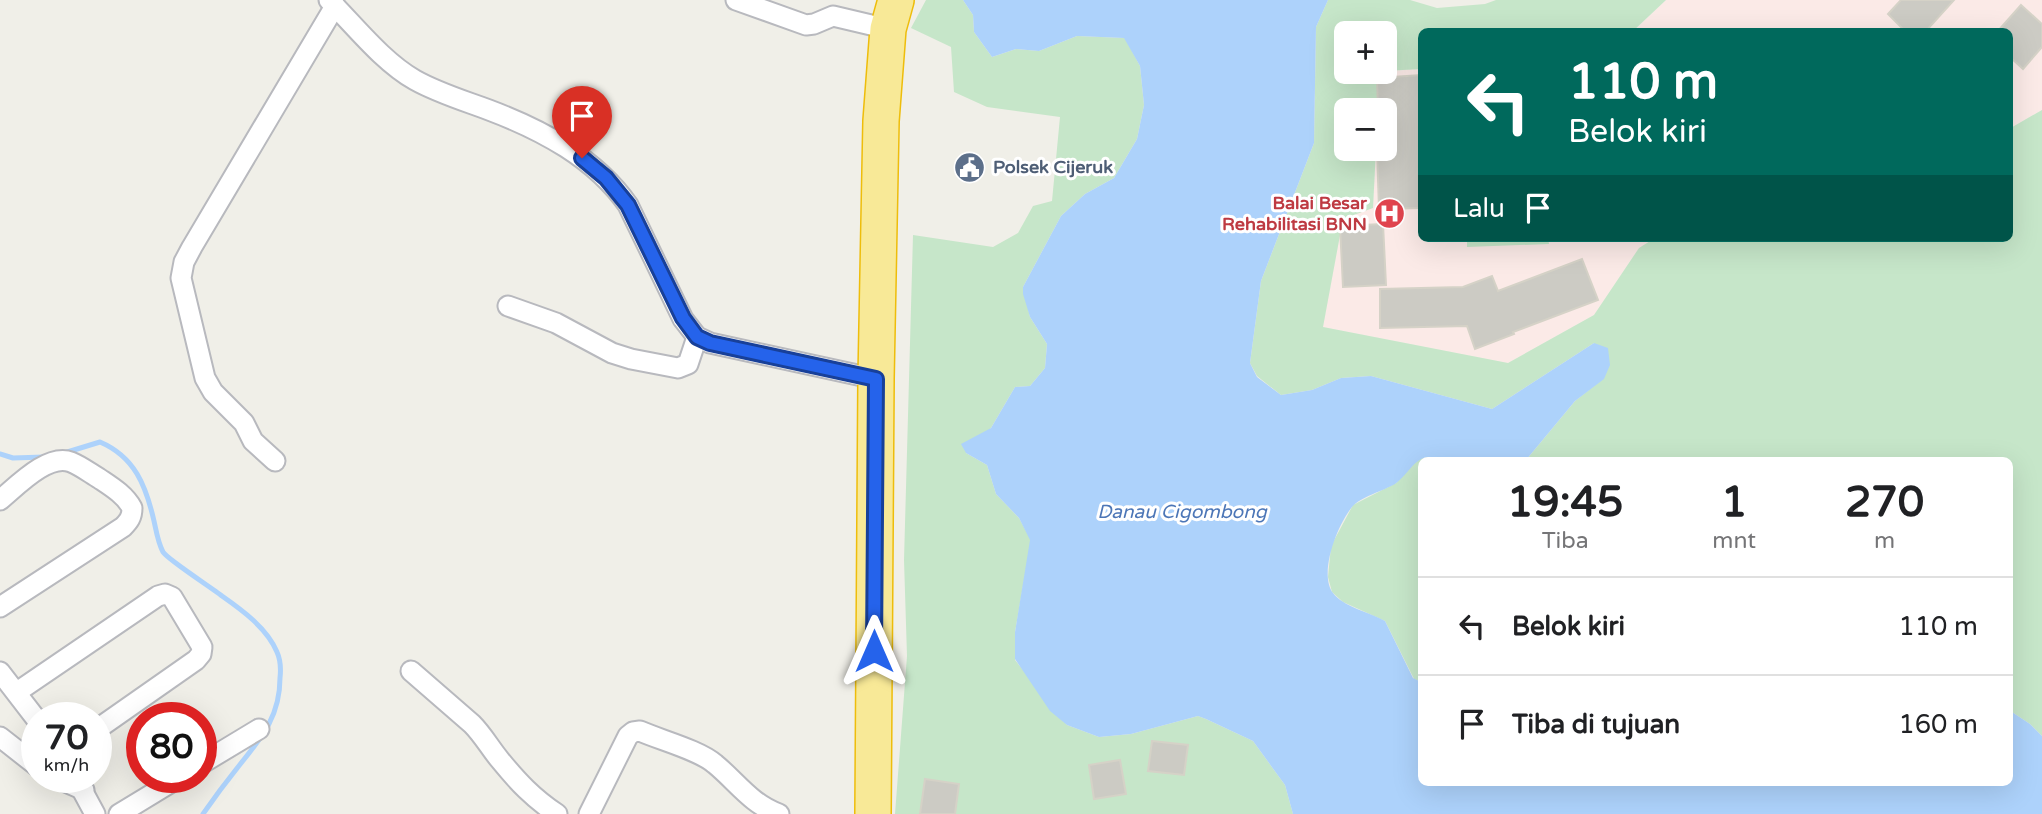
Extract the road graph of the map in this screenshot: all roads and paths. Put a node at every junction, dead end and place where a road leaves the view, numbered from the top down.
1 (736, 0) edge
2 (332, 3) edge
3 (892, 15) edge
4 (508, 306) dead end
5 (697, 337) junction
6 (876, 379) junction
7 (275, 461) dead end
8 (0, 499) edge
9 (0, 607) edge
10 (411, 671) dead end
11 (0, 672) edge
12 (17, 692) junction
13 (24, 702) edge
14 (112, 719) edge
15 (259, 729) dead end
16 (0, 737) edge
17 (21, 753) edge
18 (217, 754) edge
19 (84, 793) edge
20 (154, 793) edge
21 (93, 813) edge
22 (119, 814) edge
23 (557, 814) edge
24 (589, 814) edge
25 (779, 814) edge
26 (873, 814) edge

1 - 3 street
2 - 5 street
2 - 7 street
3 - 6 highway
4 - 5 street
5 - 6 street
6 - 26 highway
8 - 9 street
10 - 23 street
11 - 12 street
12 - 13 street
12 - 14 street
15 - 18 street
16 - 17 street
19 - 21 street
20 - 22 street
24 - 25 street

